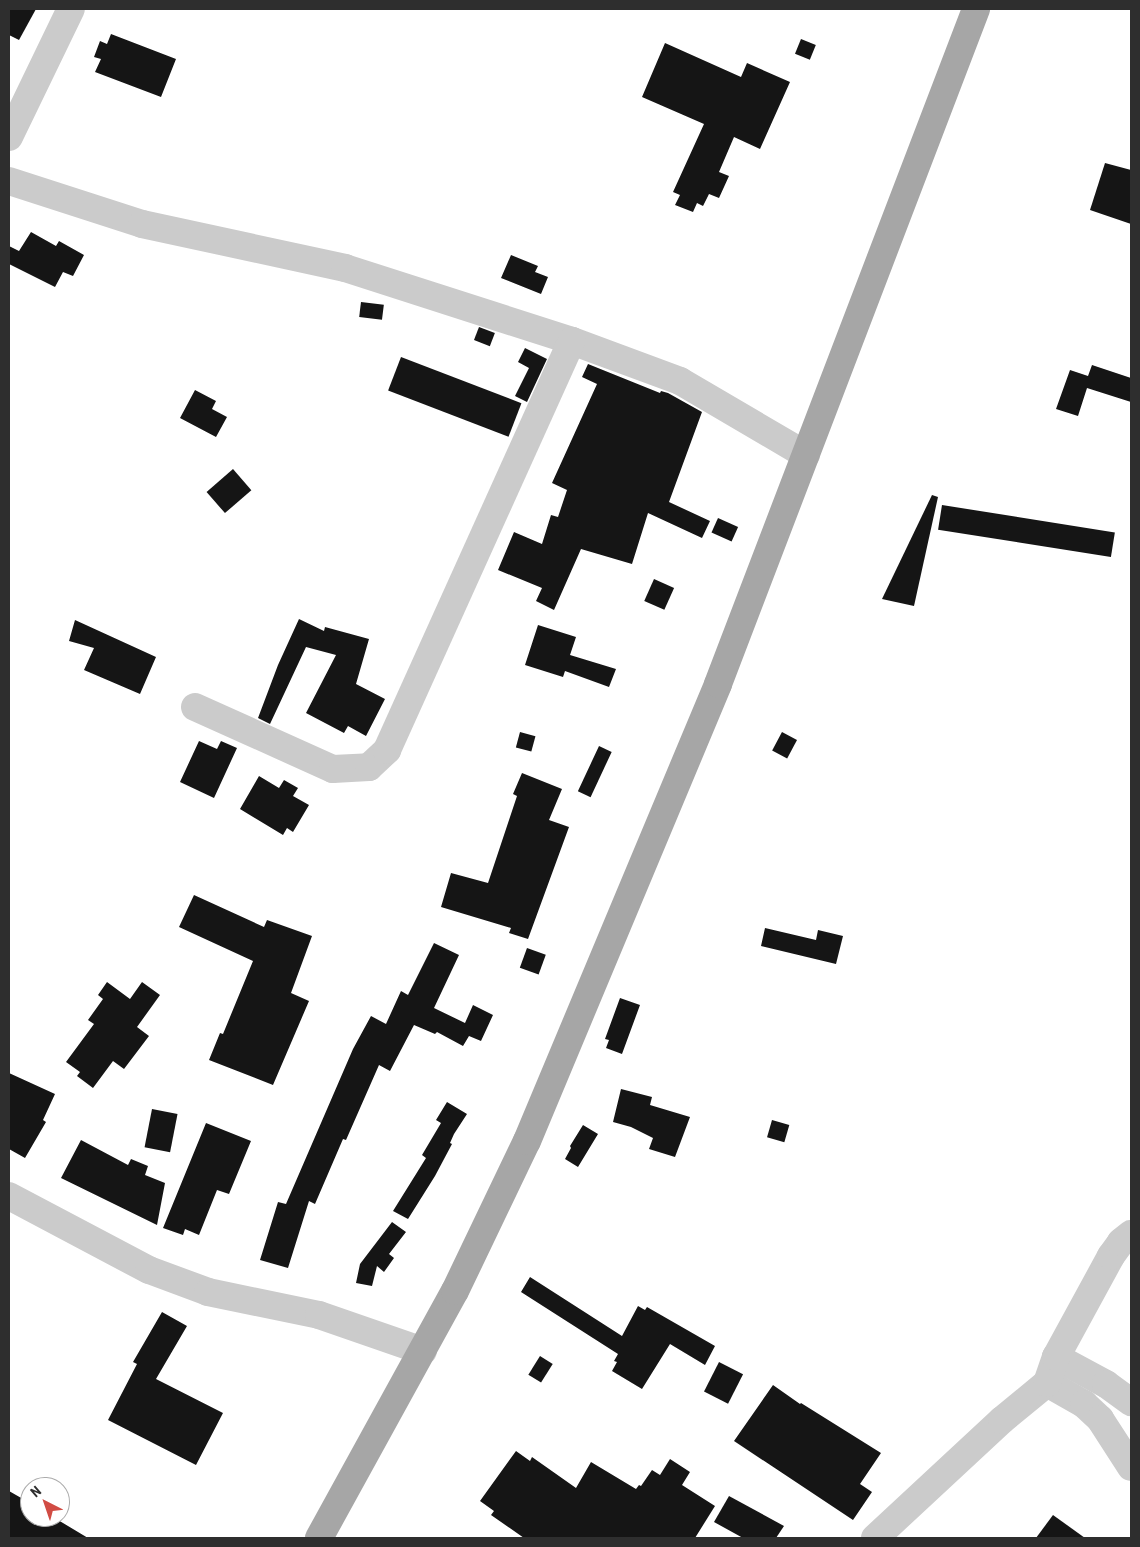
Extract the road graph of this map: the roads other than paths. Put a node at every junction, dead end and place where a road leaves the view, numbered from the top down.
1 (71, 9) edge
2 (976, 9) edge
3 (9, 138) edge
4 (9, 181) edge
5 (572, 341) junction
6 (806, 455) junction
7 (195, 707) dead end
8 (9, 1196) edge
9 (1131, 1234) edge
10 (422, 1350) junction
11 (1056, 1357) junction
12 (1047, 1383) junction
13 (1131, 1402) edge
14 (1131, 1467) edge
15 (319, 1538) edge
16 (875, 1538) edge

1 - 3 street
2 - 6 main road
4 - 5 street
5 - 6 street
5 - 7 street
6 - 10 main road
8 - 10 street
9 - 11 street
10 - 15 main road
11 - 12 street
11 - 13 street
12 - 14 street
12 - 16 street

